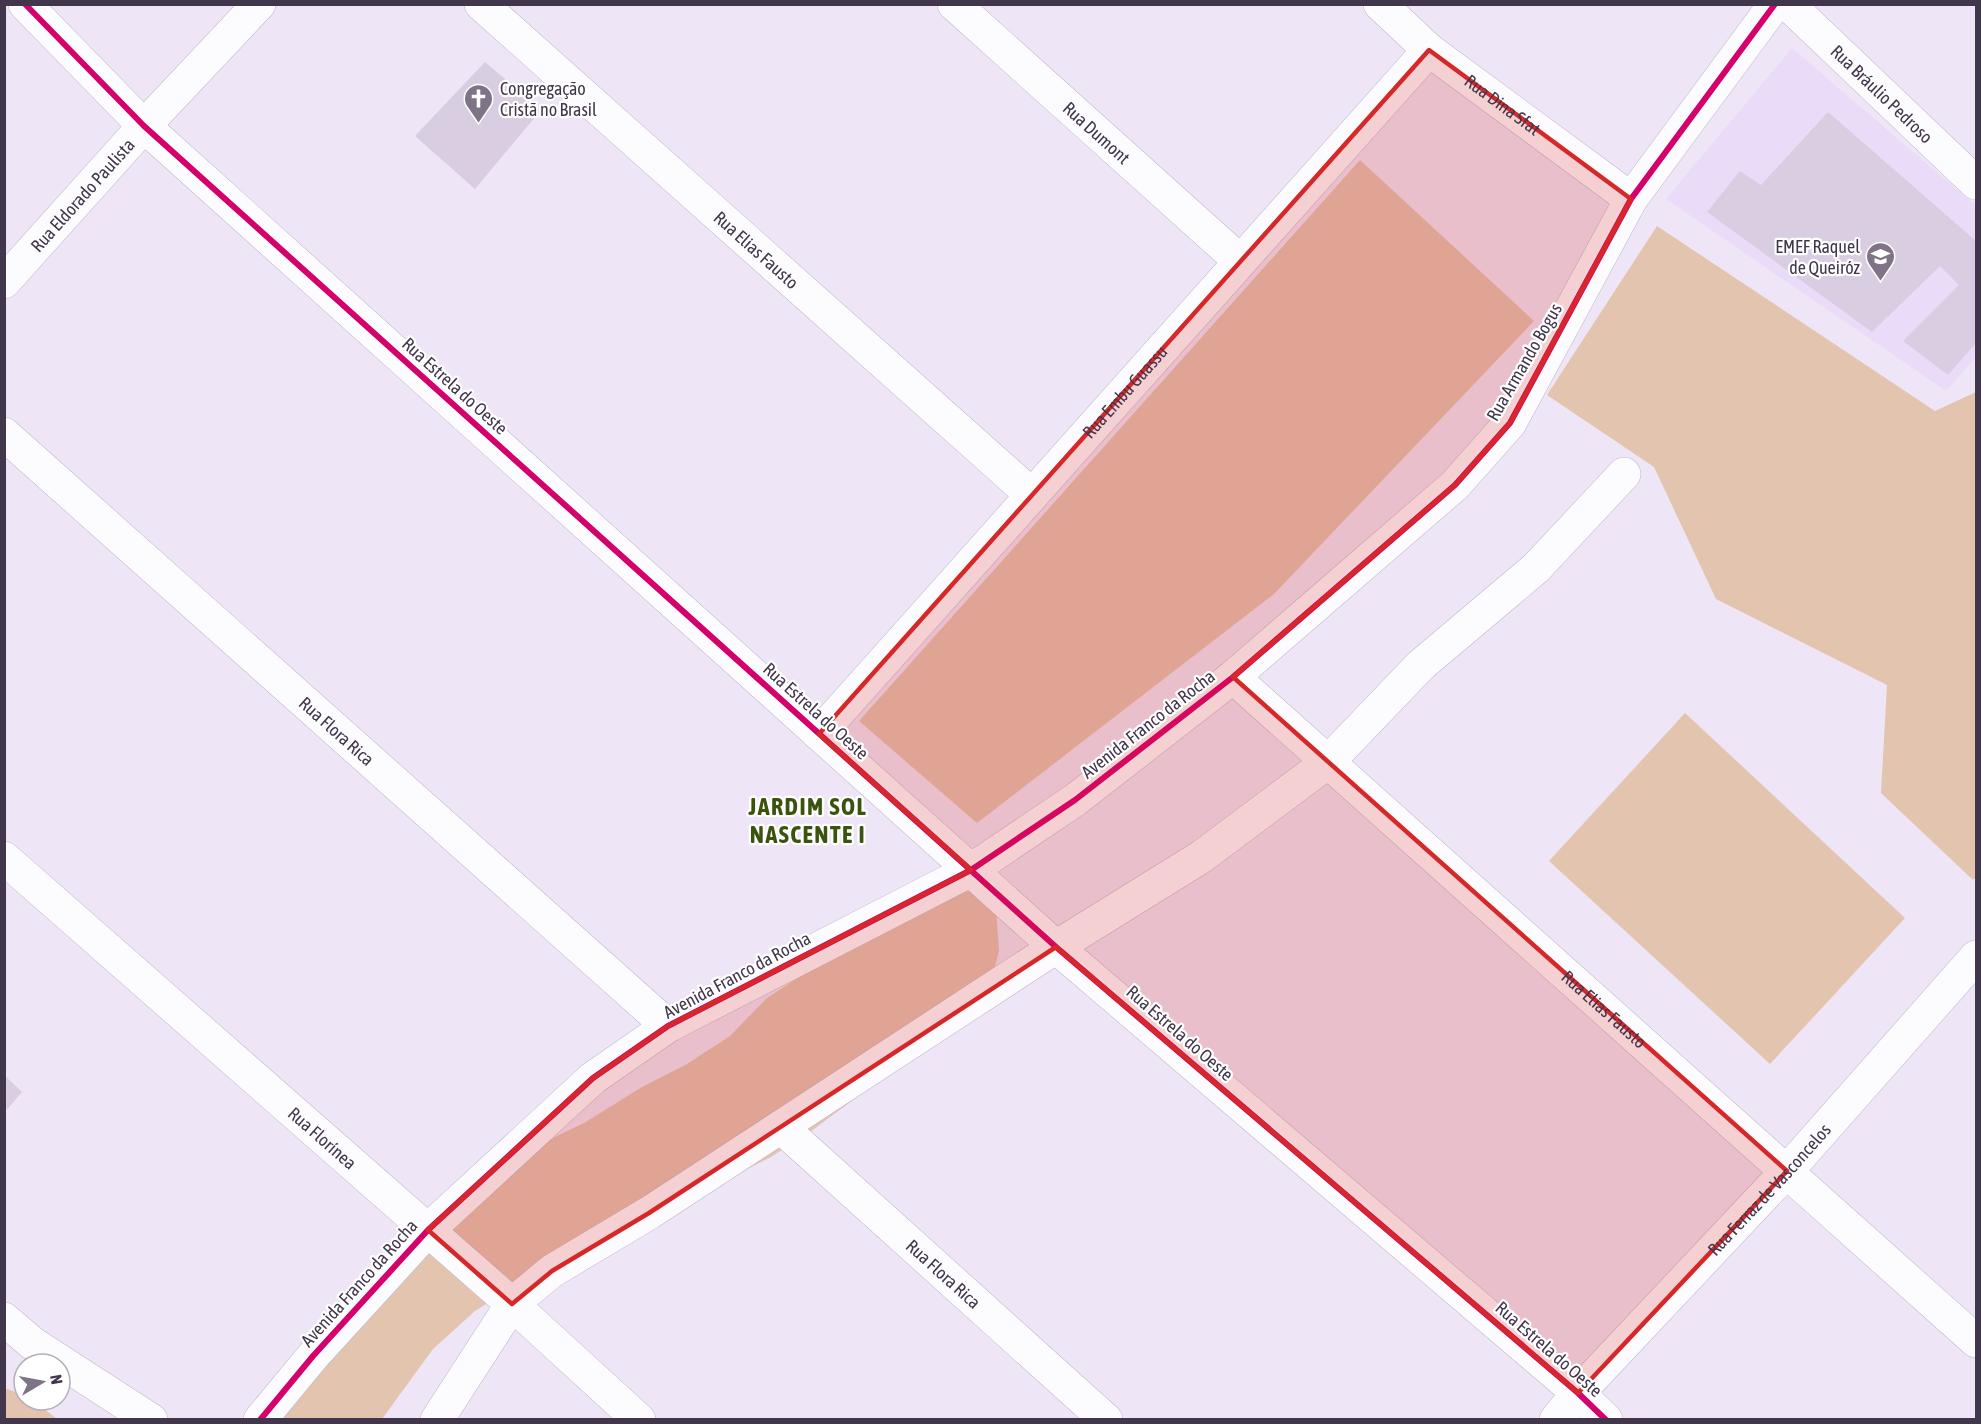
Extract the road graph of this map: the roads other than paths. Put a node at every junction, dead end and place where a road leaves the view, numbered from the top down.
1 (25, 4) edge
2 (259, 4) edge
3 (481, 4) edge
4 (954, 4) edge
5 (1380, 4) edge
6 (1775, 4) edge
7 (1788, 4) edge
8 (1429, 50) junction
9 (144, 126) junction
10 (1977, 183) edge
11 (1631, 199) junction
12 (1240, 261) junction
13 (4, 282) edge
14 (4, 434) edge
15 (1624, 474) dead end
16 (1032, 495) junction
17 (1233, 677) junction
18 (819, 734) junction
19 (1328, 762) junction
20 (4, 858) edge
21 (971, 870) junction
22 (1056, 947) junction
23 (1977, 957) edge
24 (668, 1026) junction
25 (781, 1127) junction
26 (1787, 1171) junction
27 (428, 1230) junction
28 (512, 1304) junction
29 (4, 1319) edge
30 (1977, 1341) edge
31 (18, 1348) edge
32 (1578, 1393) junction
33 (151, 1419) edge
34 (260, 1419) edge
35 (437, 1419) edge
36 (639, 1419) edge
37 (1106, 1419) edge
38 (1556, 1419) edge
39 (1606, 1419) edge

1 - 9 street, Rua Estrela do Oeste
2 - 9 street, Rua Eldorado Paulista
3 - 16 street, Rua Elias Fausto
4 - 12 street, Rua Dumont
5 - 8 street, Rua Dina Sfat
6 - 11 street, Rua Armando Bogus
7 - 10 street, Rua Bráulio Pedroso
8 - 11 street, Rua Dina Sfat
8 - 12 street, Rua Embu Guassu
9 - 13 street, Rua Eldorado Paulista
9 - 18 street, Rua Estrela do Oeste
11 - 17 street, Rua Armando Bogus
12 - 16 street, Rua Embu Guassu
14 - 24 street, Rua Flora Rica
15 - 19 street
16 - 18 street, Rua Embu Guassu
17 - 19 street, Rua Elias Fausto
17 - 21 street, Avenida Franco da Rocha
18 - 21 street, Rua Estrela do Oeste
19 - 22 street
19 - 26 street, Rua Elias Fausto
20 - 27 street, Rua Florínea
21 - 22 street, Rua Estrela do Oeste
21 - 24 street, Avenida Franco da Rocha
22 - 25 street
22 - 32 street, Rua Estrela do Oeste
23 - 26 street, Rua Ferraz de Vasconcelos
24 - 27 street, Avenida Franco da Rocha
25 - 28 street
25 - 37 street, Rua Flora Rica
26 - 30 street, Rua Elias Fausto
26 - 32 street, Rua Ferraz de Vasconcelos
27 - 28 street, Rua Florínea
27 - 34 street, Avenida Franco da Rocha
28 - 35 street
28 - 36 street, Rua Florínea
29 - 31 street
31 - 33 street
32 - 38 street, Rua Ferraz de Vasconcelos
32 - 39 street, Rua Estrela do Oeste

